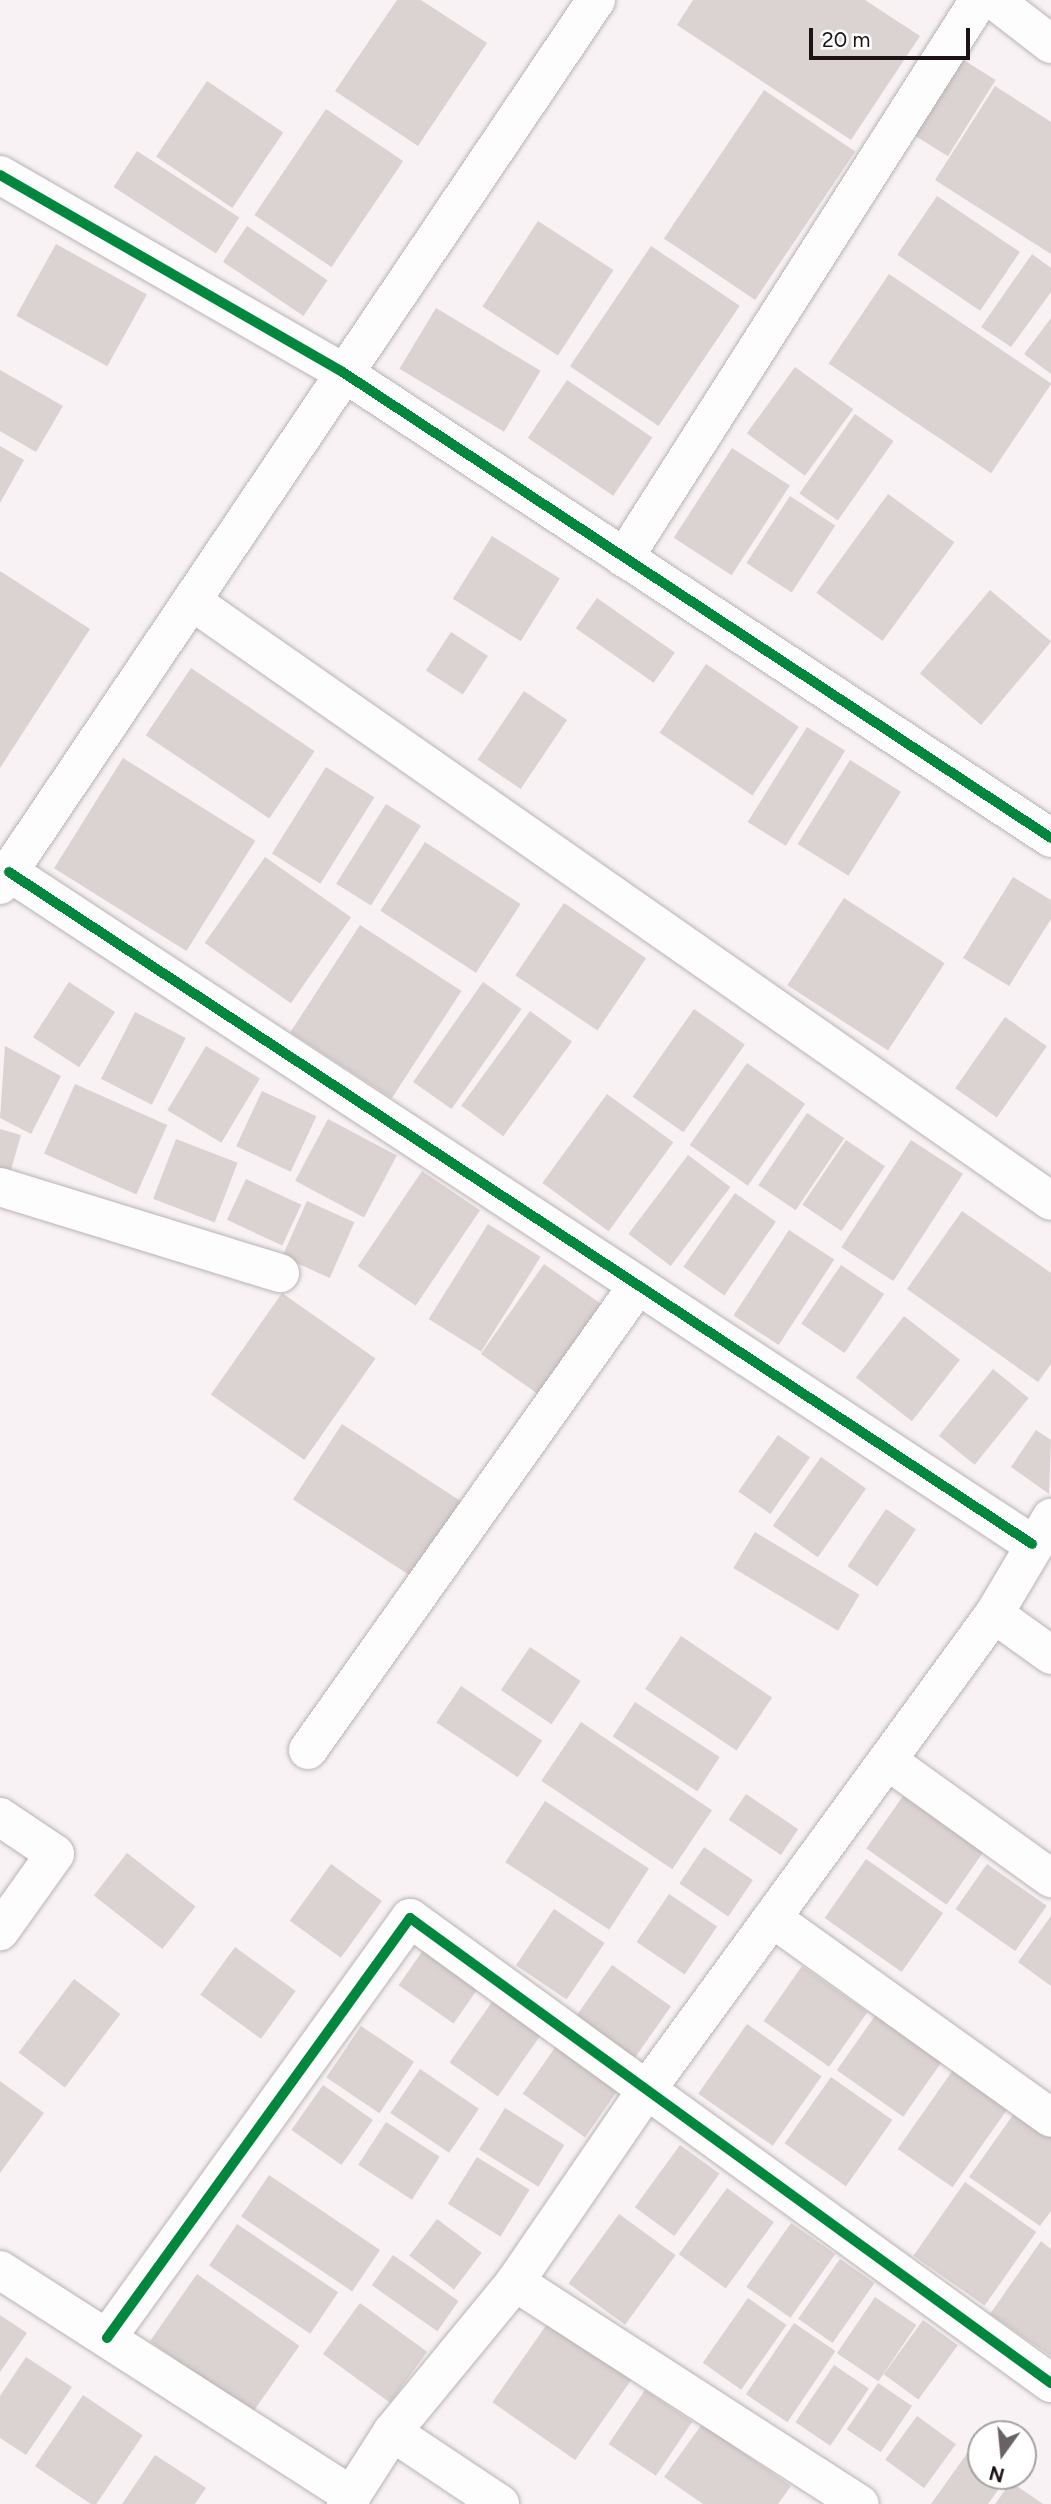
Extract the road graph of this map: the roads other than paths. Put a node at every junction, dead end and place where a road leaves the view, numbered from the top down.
1 (596, 0) edge
2 (979, 0) edge
3 (994, 0) edge
4 (1051, 44) edge
5 (0, 175) edge
6 (341, 371) junction
7 (624, 558) junction
8 (193, 602) junction
9 (1046, 822) edge
10 (4, 878) edge
11 (0, 1187) edge
12 (1051, 1201) edge
13 (280, 1273) dead end
14 (638, 1285) junction
15 (1041, 1531) edge
16 (994, 1615) junction
17 (1051, 1656) edge
18 (308, 1750) dead end
19 (888, 1761) junction
20 (0, 1816) edge
21 (1051, 1878) edge
22 (772, 1918) junction
23 (0, 1931) edge
24 (645, 2092) junction
25 (1051, 2118) edge
26 (0, 2270) edge
27 (515, 2282) junction
28 (107, 2338) junction
29 (1051, 2383) edge
30 (392, 2432) junction
31 (349, 2500) edge
32 (500, 2504) edge
33 (860, 2504) edge

1 - 6 street
2 - 7 street
3 - 4 street
5 - 6 street
6 - 7 street
6 - 8 street
7 - 9 street
8 - 10 street
8 - 12 street
10 - 14 street
11 - 13 street
14 - 15 street
14 - 18 street
15 - 16 street
16 - 17 street
16 - 19 street
19 - 21 street
19 - 22 street
20 - 23 street
22 - 24 street
22 - 25 street
24 - 27 street
24 - 28 street
24 - 29 street
26 - 28 street
27 - 30 street
27 - 33 street
28 - 31 street
30 - 31 street
30 - 32 street

